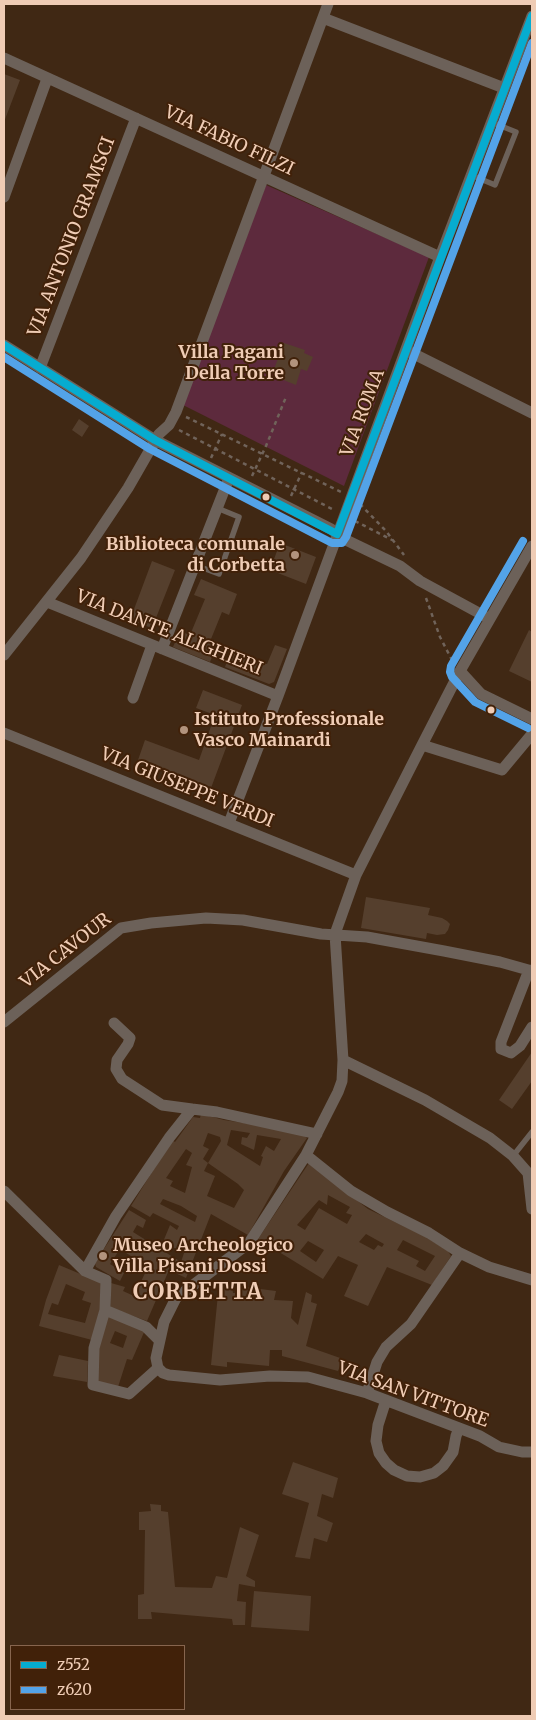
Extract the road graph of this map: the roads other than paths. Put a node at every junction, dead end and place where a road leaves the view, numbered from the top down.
1 (328, 4) edge
2 (532, 16) edge
3 (323, 18) junction
4 (4, 58) edge
5 (47, 79) junction
6 (504, 88) junction
7 (136, 118) junction
8 (491, 122) junction
9 (471, 175) junction
10 (265, 177) junction
11 (4, 197) edge
12 (440, 257) junction
13 (4, 345) edge
14 (406, 350) junction
15 (40, 368) junction
16 (532, 413) edge
17 (155, 440) junction
18 (229, 478) junction
19 (217, 508) junction
20 (337, 534) junction
21 (532, 546) edge
22 (195, 565) junction
23 (47, 602) junction
24 (490, 618) junction
25 (157, 647) junction
26 (4, 655) edge
27 (460, 671) junction
28 (278, 696) junction
29 (133, 698) dead end
30 (532, 719) edge
31 (4, 733) edge
32 (532, 734) edge
33 (422, 745) junction
34 (229, 823) junction
35 (356, 875) junction
36 (335, 934) junction
37 (531, 971) edge
38 (4, 1022) edge
39 (114, 1023) dead end
40 (532, 1027) edge
41 (343, 1060) junction
42 (192, 1109) junction
43 (532, 1132) edge
44 (317, 1134) junction
45 (306, 1155) junction
46 (513, 1156) junction
47 (4, 1192) edge
48 (532, 1209) edge
49 (460, 1253) junction
50 (85, 1271) junction
51 (532, 1280) edge
52 (105, 1310) junction
53 (159, 1340) junction
54 (158, 1368) junction
55 (367, 1393) junction
56 (386, 1400) junction
57 (459, 1428) junction
58 (532, 1452) edge

1 - 3 street
2 - 6 street, VIA ROMA
3 - 6 street
3 - 10 street
4 - 5 street, VIA FABIO FILZI
5 - 7 street, VIA FABIO FILZI
5 - 11 street
6 - 8 street, VIA ROMA
7 - 10 street, VIA FABIO FILZI
7 - 15 street, VIA ANTONIO GRAMSCI
8 - 9 street, VIA ROMA
8 - 9 lane
9 - 12 street, VIA ROMA
10 - 12 street, VIA FABIO FILZI
10 - 17 street
12 - 14 street, VIA ROMA
13 - 15 street
14 - 16 street
14 - 20 street, VIA ROMA
15 - 17 street
17 - 18 street
17 - 23 street
18 - 19 street
18 - 20 street
19 - 22 street
19 - 22 lane
20 - 24 street
20 - 28 street, VIA ROMA
21 - 24 street
22 - 25 street
23 - 25 street, VIA DANTE ALIGHIERI
23 - 26 street
24 - 27 street
25 - 28 street, VIA DANTE ALIGHIERI
25 - 29 street
27 - 30 street
27 - 33 street
28 - 34 street, VIA ROMA
31 - 34 street, VIA GIUSEPPE VERDI
32 - 33 street
33 - 35 street
34 - 35 street, VIA GIUSEPPE VERDI
35 - 36 street
36 - 37 street, VIA CAVOUR
36 - 38 street, VIA CAVOUR
36 - 41 street
37 - 40 street
39 - 42 street
41 - 44 street
41 - 46 street
42 - 44 street
42 - 50 street
43 - 46 lane
44 - 45 street
45 - 49 street
45 - 53 street
46 - 48 street
47 - 50 street
49 - 51 street
49 - 55 street
50 - 52 street
52 - 53 street
52 - 54 street
53 - 54 street
54 - 55 street, VIA SAN VITTORE
55 - 56 street, VIA SAN VITTORE
56 - 57 street, VIA SAN VITTORE
56 - 57 street
57 - 58 street, VIA SAN VITTORE

